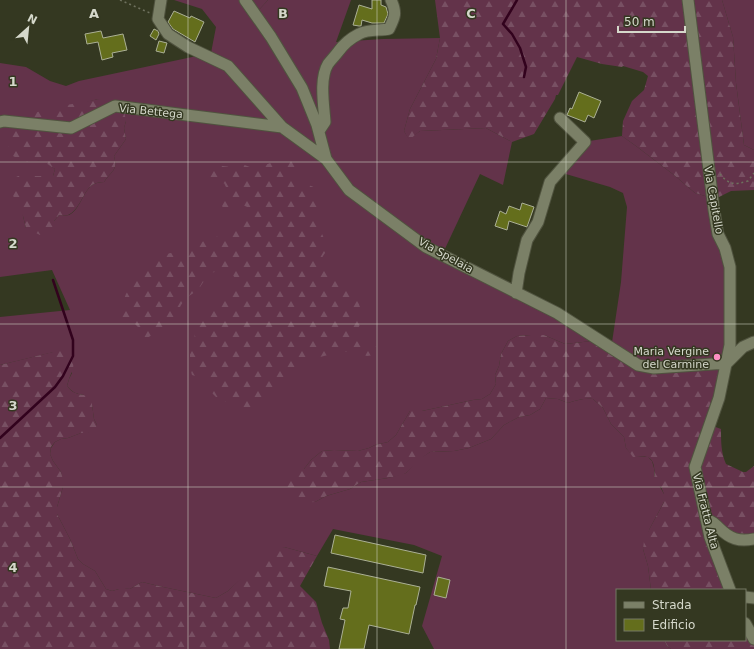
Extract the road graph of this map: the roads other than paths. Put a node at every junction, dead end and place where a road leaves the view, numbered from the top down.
1 (160, 0) edge
2 (245, 0) edge
3 (391, 0) edge
4 (688, 0) edge
5 (560, 118) dead end
6 (0, 122) edge
7 (282, 127) junction
8 (319, 131) junction
9 (326, 159) junction
10 (516, 293) junction
11 (754, 342) edge
12 (727, 363) junction
13 (706, 519) junction
14 (754, 539) edge
15 (730, 589) edge
16 (746, 625) edge
17 (754, 639) edge

1 - 7 street, Via Bettega
2 - 8 street, Via Spelaia
3 - 8 street
4 - 12 street, Via Capitello
5 - 10 street
6 - 7 street, Via Bettega
7 - 9 street, Via Bettega
8 - 9 street, Via Spelaia
9 - 10 street, Via Spelaia
10 - 12 street, Via Spelaia
11 - 12 street
12 - 13 street, Via Fratta Alta
13 - 14 street
13 - 15 street, Via Fratta Alta
16 - 17 street

